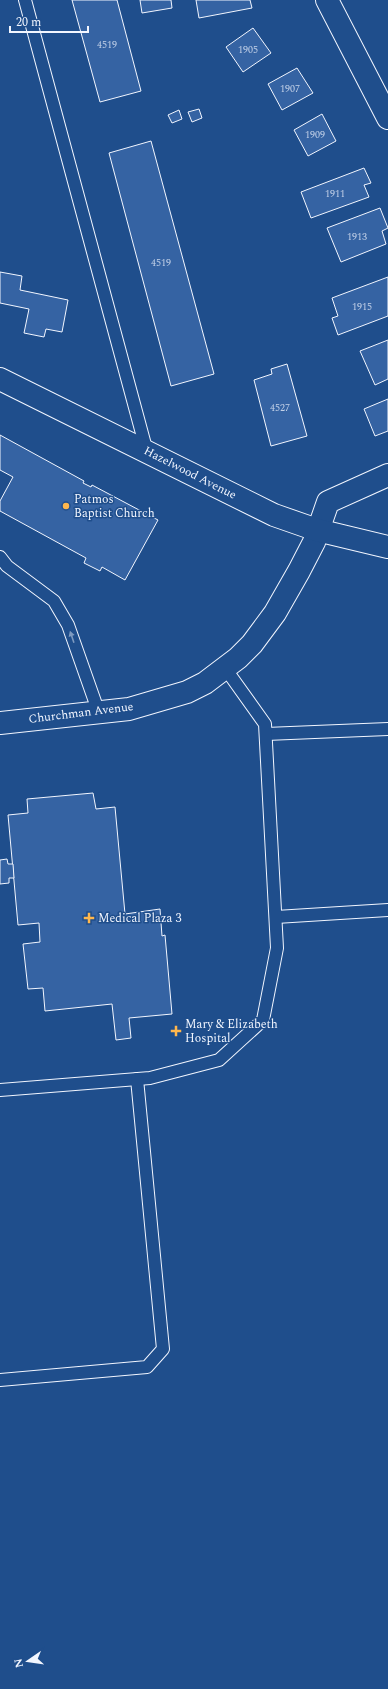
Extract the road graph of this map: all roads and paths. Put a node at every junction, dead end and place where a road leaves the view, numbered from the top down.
1 (25, 0) edge
2 (327, 0) edge
3 (388, 118) edge
4 (0, 378) edge
5 (147, 452) junction
6 (388, 475) edge
7 (317, 530) junction
8 (388, 547) edge
9 (0, 557) edge
10 (226, 668) junction
11 (99, 714) junction
12 (0, 723) edge
13 (388, 729) edge
14 (266, 734) junction
15 (388, 910) edge
16 (276, 918) junction
17 (137, 1079) junction
18 (0, 1090) edge
19 (0, 1380) edge

1 - 5 lane
2 - 3 street
4 - 5 street, Hazelwood Avenue
5 - 7 street, Hazelwood Avenue
6 - 7 street, Churchman Avenue
7 - 8 street, Hazelwood Avenue
7 - 10 street, Churchman Avenue
11 -> 9 lane
10 - 11 street, Churchman Avenue
10 - 14 lane
11 - 12 street, Churchman Avenue
13 - 14 lane
14 - 16 lane
15 - 16 lane
16 - 17 lane
17 - 18 lane
17 - 19 lane

